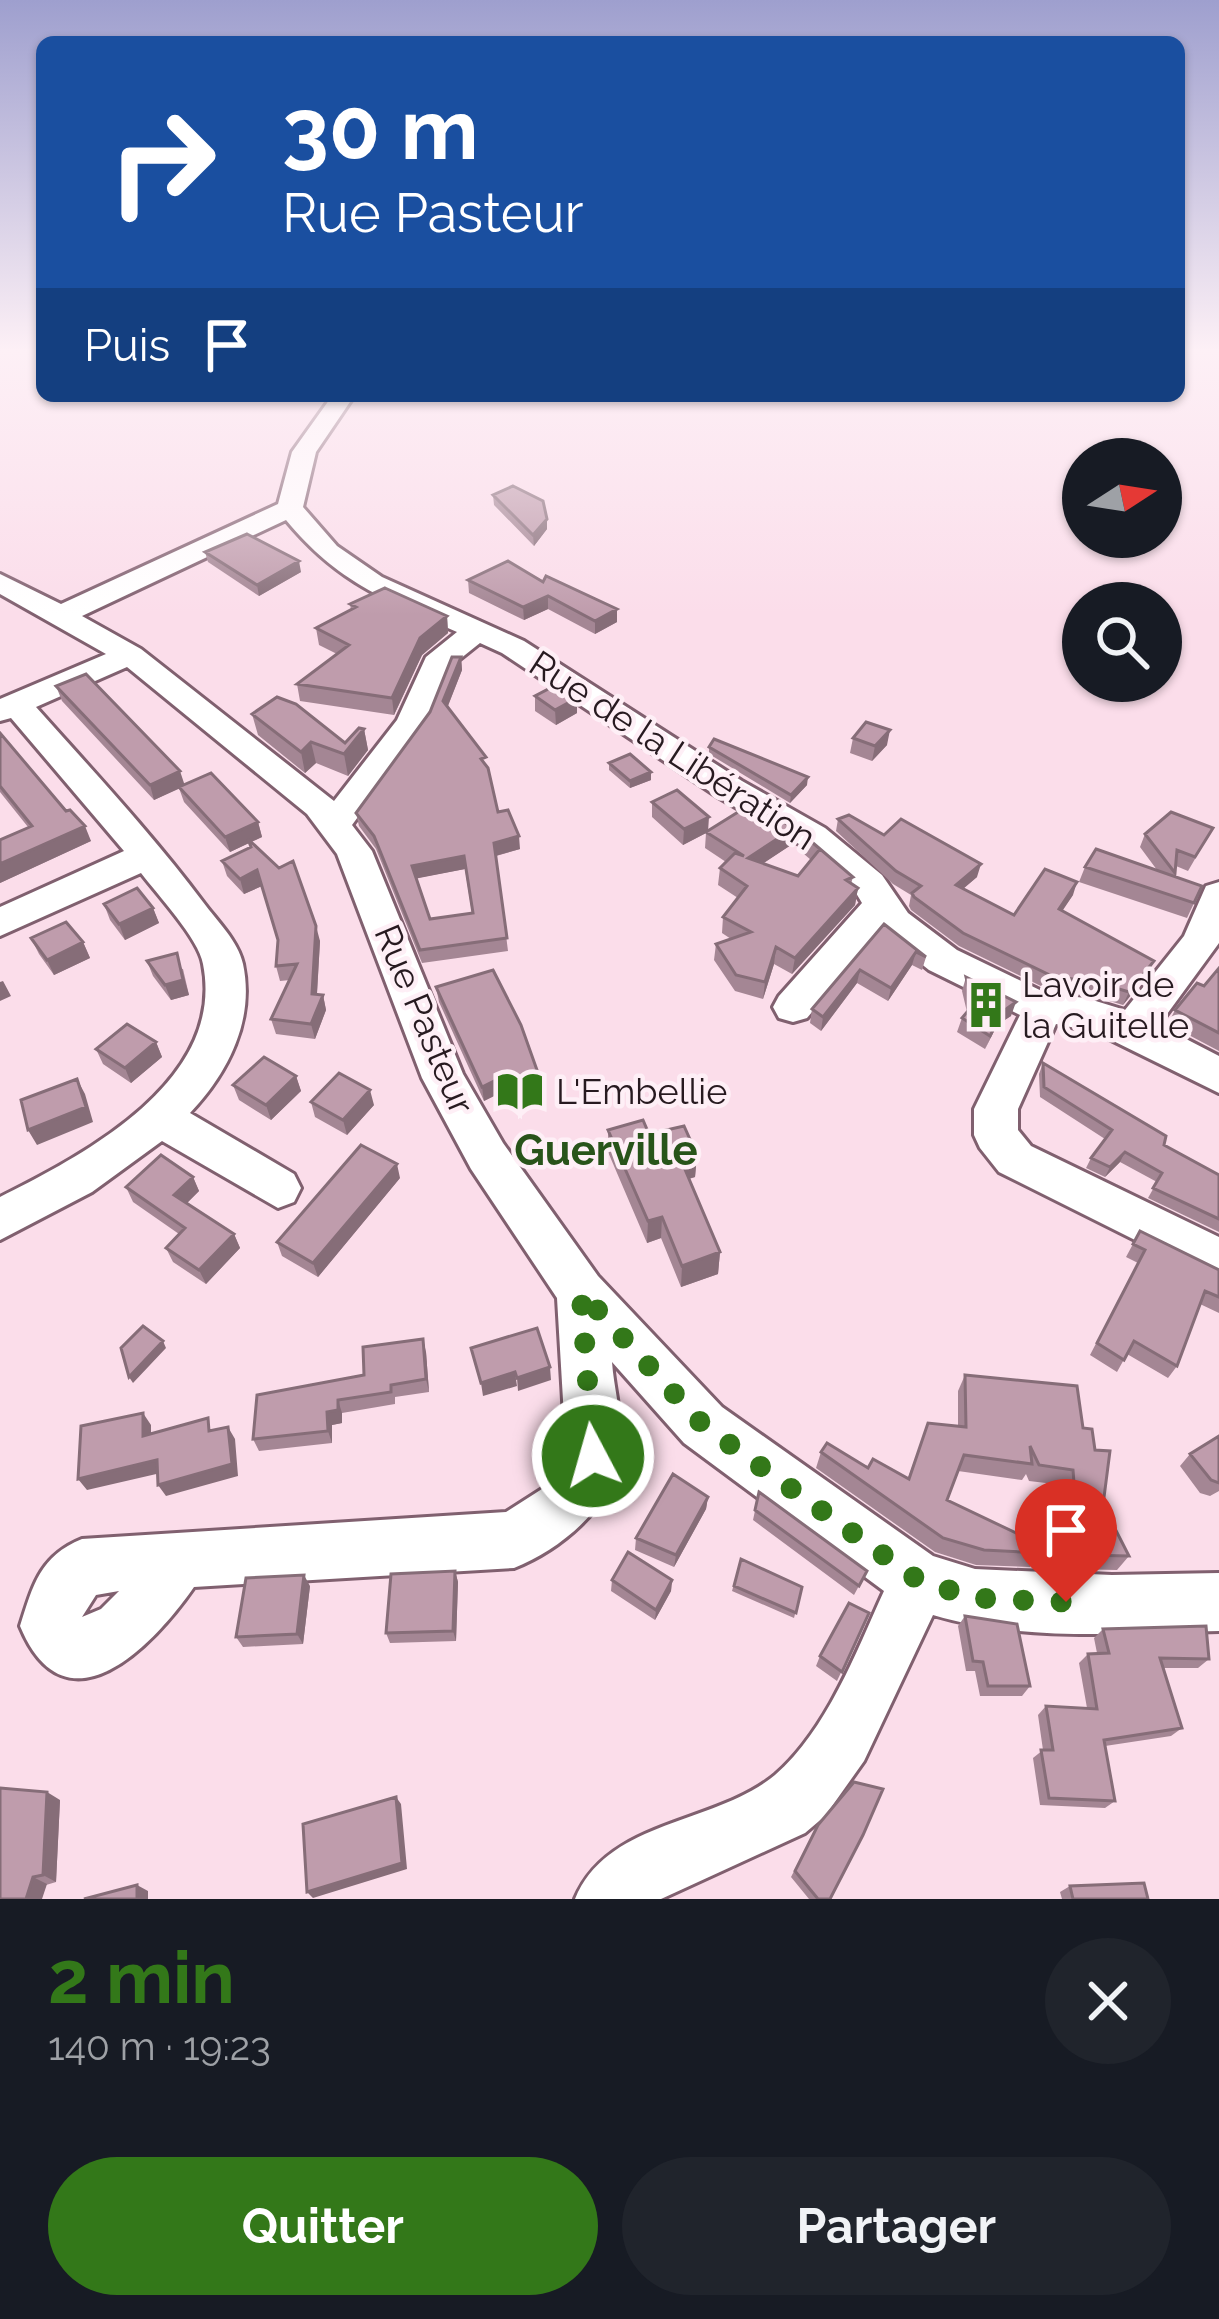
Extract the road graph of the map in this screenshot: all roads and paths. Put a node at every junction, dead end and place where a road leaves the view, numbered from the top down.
1 (314, 438) edge
2 (290, 508) junction
3 (0, 582) edge
4 (61, 614) junction
5 (476, 632) junction
6 (130, 656) junction
7 (8, 708) edge
8 (333, 826) junction
9 (145, 856) junction
10 (1219, 895) edge
11 (883, 905) junction
12 (0, 923) edge
13 (793, 1007) dead end
14 (1043, 1009) junction
15 (1132, 1031) junction
16 (1219, 1076) edge
17 (161, 1118) junction
18 (278, 1188) dead end
19 (0, 1220) edge
20 (1219, 1260) edge
21 (581, 1292) junction
22 (180, 1558) dead end
23 (918, 1580) junction
24 (1219, 1602) edge
25 (609, 1899) edge

1 - 2 street
2 - 4 street
2 - 5 street, Rue de la Libération
3 - 4 street, Rue Pasteur
4 - 6 street, Rue Pasteur
5 - 8 street
5 - 11 street, Rue de la Libération
6 - 7 street
6 - 8 street, Rue Pasteur
7 - 9 street
8 - 21 street, Rue Pasteur
9 - 12 street
9 - 17 street
10 - 15 street
11 - 13 street
11 - 14 street, Rue de la Libération
14 - 15 street, Rue de la Libération
14 - 20 street
15 - 16 street, Rue de la Libération
17 - 18 street
17 - 19 street
21 - 22 street
21 - 23 street, Rue Pasteur
23 - 24 street, Rue Pasteur
23 - 25 street

